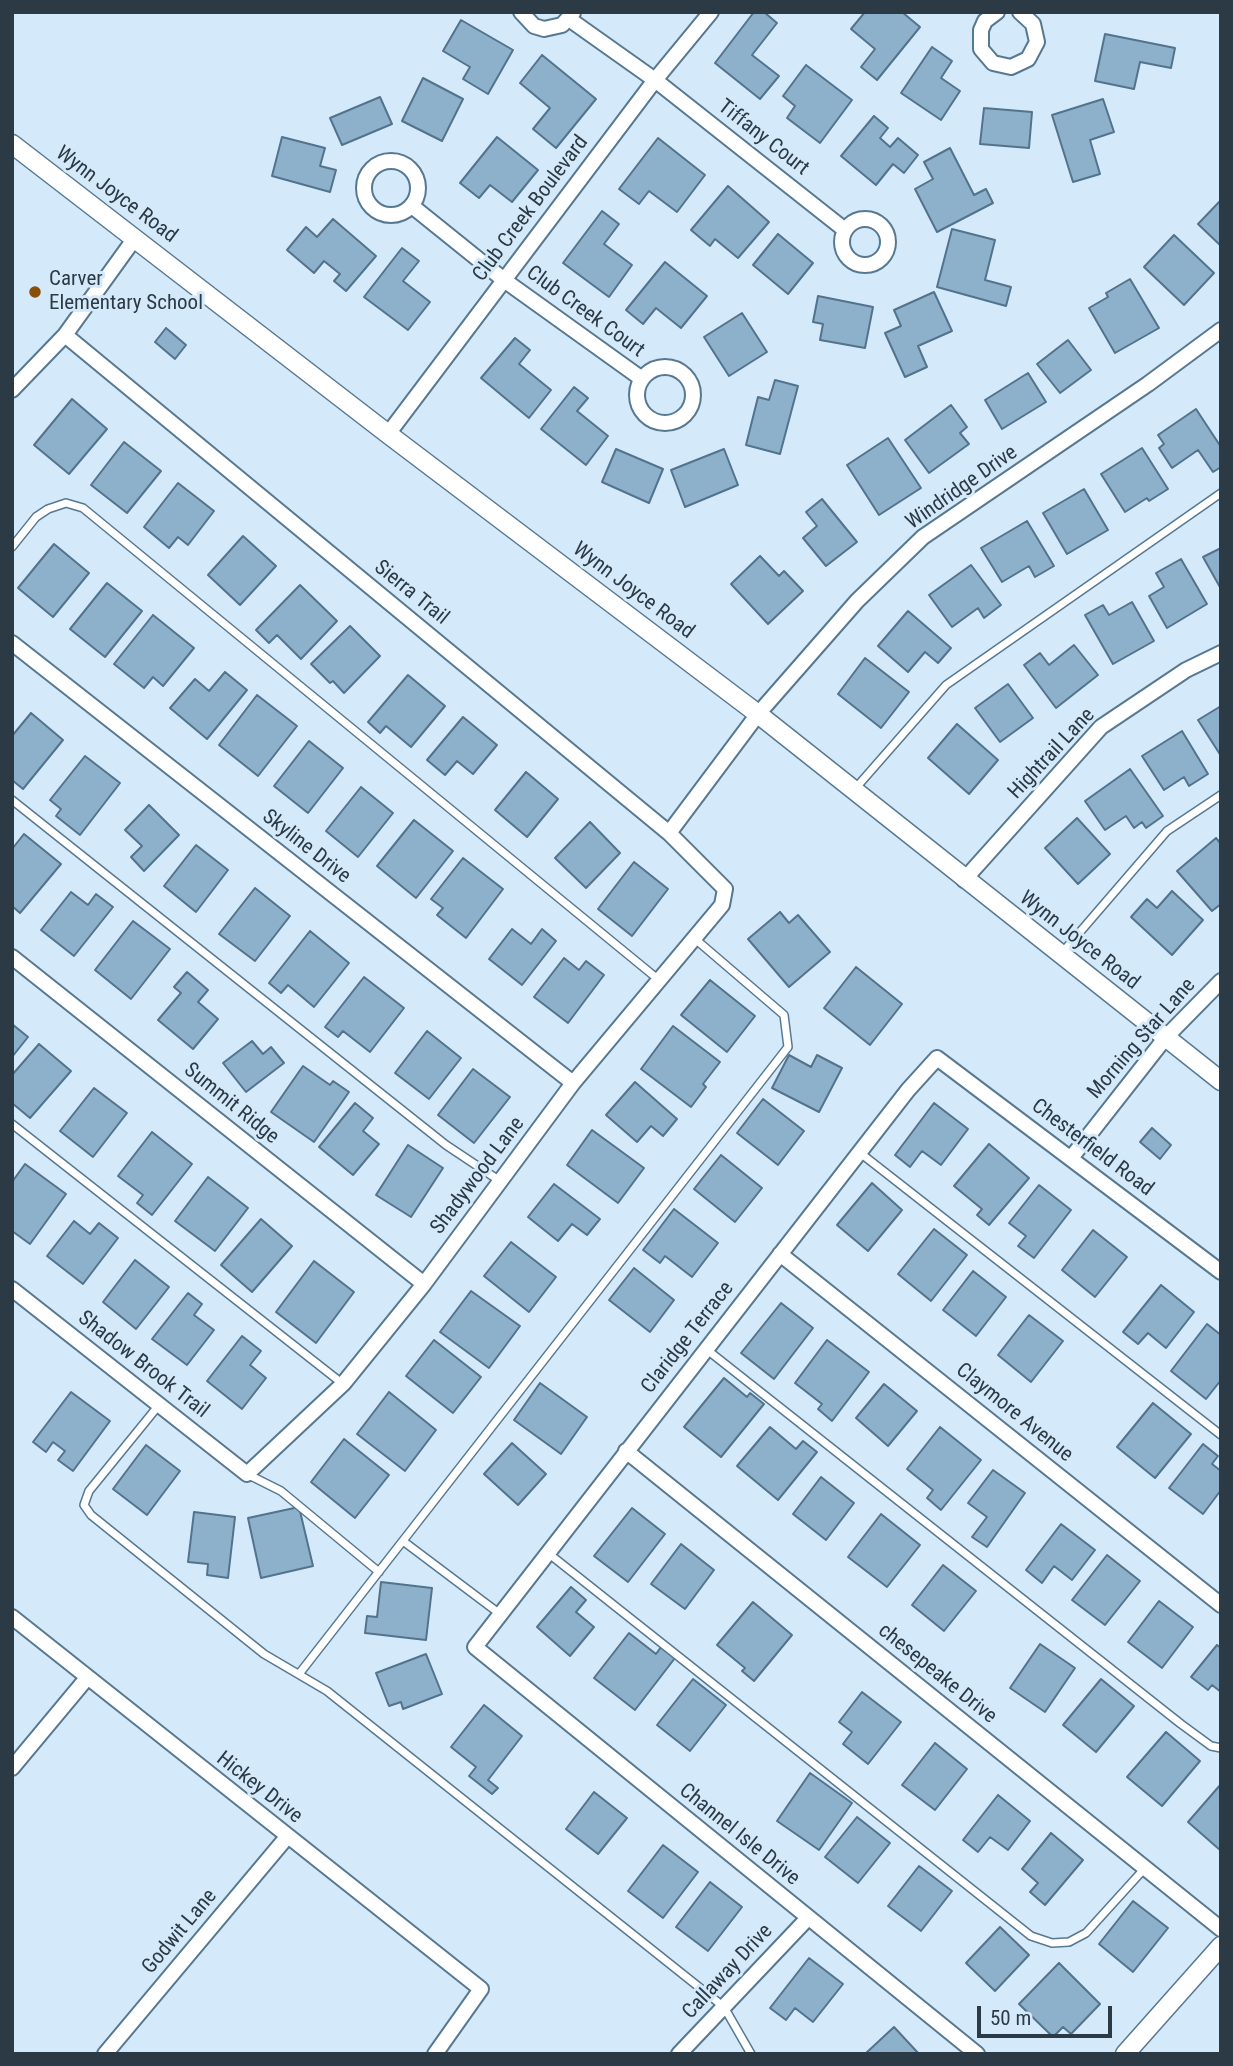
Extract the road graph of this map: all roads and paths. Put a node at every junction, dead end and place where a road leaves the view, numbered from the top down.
1 (521, 12) edge
2 (711, 12) edge
3 (1020, 12) edge
4 (985, 15) edge
5 (572, 16) edge
6 (655, 80) junction
7 (12, 144) edge
8 (412, 206) dead end
9 (845, 230) dead end
10 (135, 238) junction
11 (504, 280) junction
12 (1221, 330) edge
13 (65, 335) junction
14 (642, 379) dead end
15 (12, 390) edge
16 (388, 434) junction
17 (1221, 493) edge
18 (12, 547) edge
19 (12, 643) edge
20 (1221, 653) edge
21 (758, 714) junction
22 (853, 790) junction
23 (1221, 794) edge
24 (12, 800) edge
25 (669, 833) junction
26 (964, 880) junction
27 (725, 889) joint
28 (694, 938) junction
29 (1060, 955) junction
30 (12, 957) edge
31 (659, 980) junction
32 (1221, 981) edge
33 (1166, 1037) junction
34 (937, 1058) joint
35 (1221, 1081) edge
36 (573, 1083) junction
37 (12, 1124) edge
38 (859, 1152) junction
39 (1070, 1158) junction
40 (500, 1181) junction
41 (780, 1254) junction
42 (1221, 1272) edge
43 (424, 1284) junction
44 (12, 1289) edge
45 (706, 1349) junction
46 (343, 1384) junction
47 (159, 1405) junction
48 (1221, 1435) edge
49 (626, 1451) junction
50 (247, 1474) junction
51 (403, 1541) junction
52 (547, 1552) junction
53 (379, 1572) junction
54 (1221, 1605) edge
55 (500, 1614) junction
56 (12, 1618) edge
57 (475, 1647) joint
58 (299, 1674) junction
59 (87, 1678) junction
60 (1221, 1748) edge
61 (12, 1768) edge
62 (287, 1837) junction
63 (1144, 1868) junction
64 (808, 1919) junction
65 (1221, 1929) edge
66 (1221, 1946) edge
67 (724, 2007) junction
68 (105, 2054) edge
69 (435, 2054) edge
70 (679, 2054) edge
71 (751, 2054) edge
72 (977, 2054) edge
73 (1125, 2054) edge

1 - 5 street
2 - 6 street, Club Creek Boulevard
3 - 4 street
5 - 6 street, Tiffany Court
6 - 9 street, Tiffany Court
6 - 11 street, Club Creek Boulevard
7 - 10 street, Wynn Joyce Road
8 - 11 street, Club Creek Court
10 - 13 street
10 - 16 street, Wynn Joyce Road
11 - 14 street, Club Creek Court
11 - 16 street, Club Creek Boulevard
12 - 21 street, Windridge Drive
13 - 15 street
13 - 25 street, Sierra Trail
16 - 21 street, Wynn Joyce Road
17 - 22 lane
18 - 31 lane
19 - 36 street, Skyline Drive
20 - 26 street, Hightrail Lane
21 - 22 street, Wynn Joyce Road
21 - 25 street, Windridge Drive
22 - 26 street, Wynn Joyce Road
23 - 29 lane
24 - 40 lane
25 - 27 street, Sierra Trail
26 - 29 street, Wynn Joyce Road
27 - 28 street, Shadywood Lane
28 - 31 street, Shadywood Lane
28 - 51 lane
29 - 33 street, Wynn Joyce Road
30 - 43 street, Summit Ridge
31 - 36 street, Shadywood Lane
32 - 33 street, Morning Star Lane
33 - 35 street, Wynn Joyce Road
33 - 39 street, Morning Star Lane
34 - 38 street, Claridge Terrace
34 - 39 street, Chesterfield Road
36 - 40 street, Shadywood Lane
37 - 46 lane
38 - 41 street, Claridge Terrace
38 - 48 lane
39 - 42 street, Chesterfield Road
40 - 43 street, Shadywood Lane
41 - 45 street, Claridge Terrace
41 - 54 street, Claymore Avenue
43 - 46 street, Shadywood Lane
44 - 47 street, Shadow Brook Trail
45 - 49 street, Claridge Terrace
45 - 60 lane
46 - 50 street, Shadywood Lane
47 - 50 street, Shadow Brook Trail
47 - 58 lane
49 - 52 street, Claridge Terrace
49 - 63 street, chesepeake Drive
50 - 53 lane
51 - 53 lane
51 - 55 lane
52 - 55 street, Claridge Terrace
52 - 63 lane
53 - 58 lane
55 - 57 street, Claridge Terrace
56 - 59 street, Hickey Drive
57 - 64 street, Channel Isle Drive
58 - 67 lane
59 - 61 street
59 - 62 street, Hickey Drive
62 - 68 street, Godwit Lane
62 - 69 street, Hickey Drive
63 - 65 street, chesepeake Drive
64 - 67 street, Callaway Drive
64 - 72 street, Channel Isle Drive
66 - 73 street
67 - 70 street, Callaway Drive
67 - 71 lane

